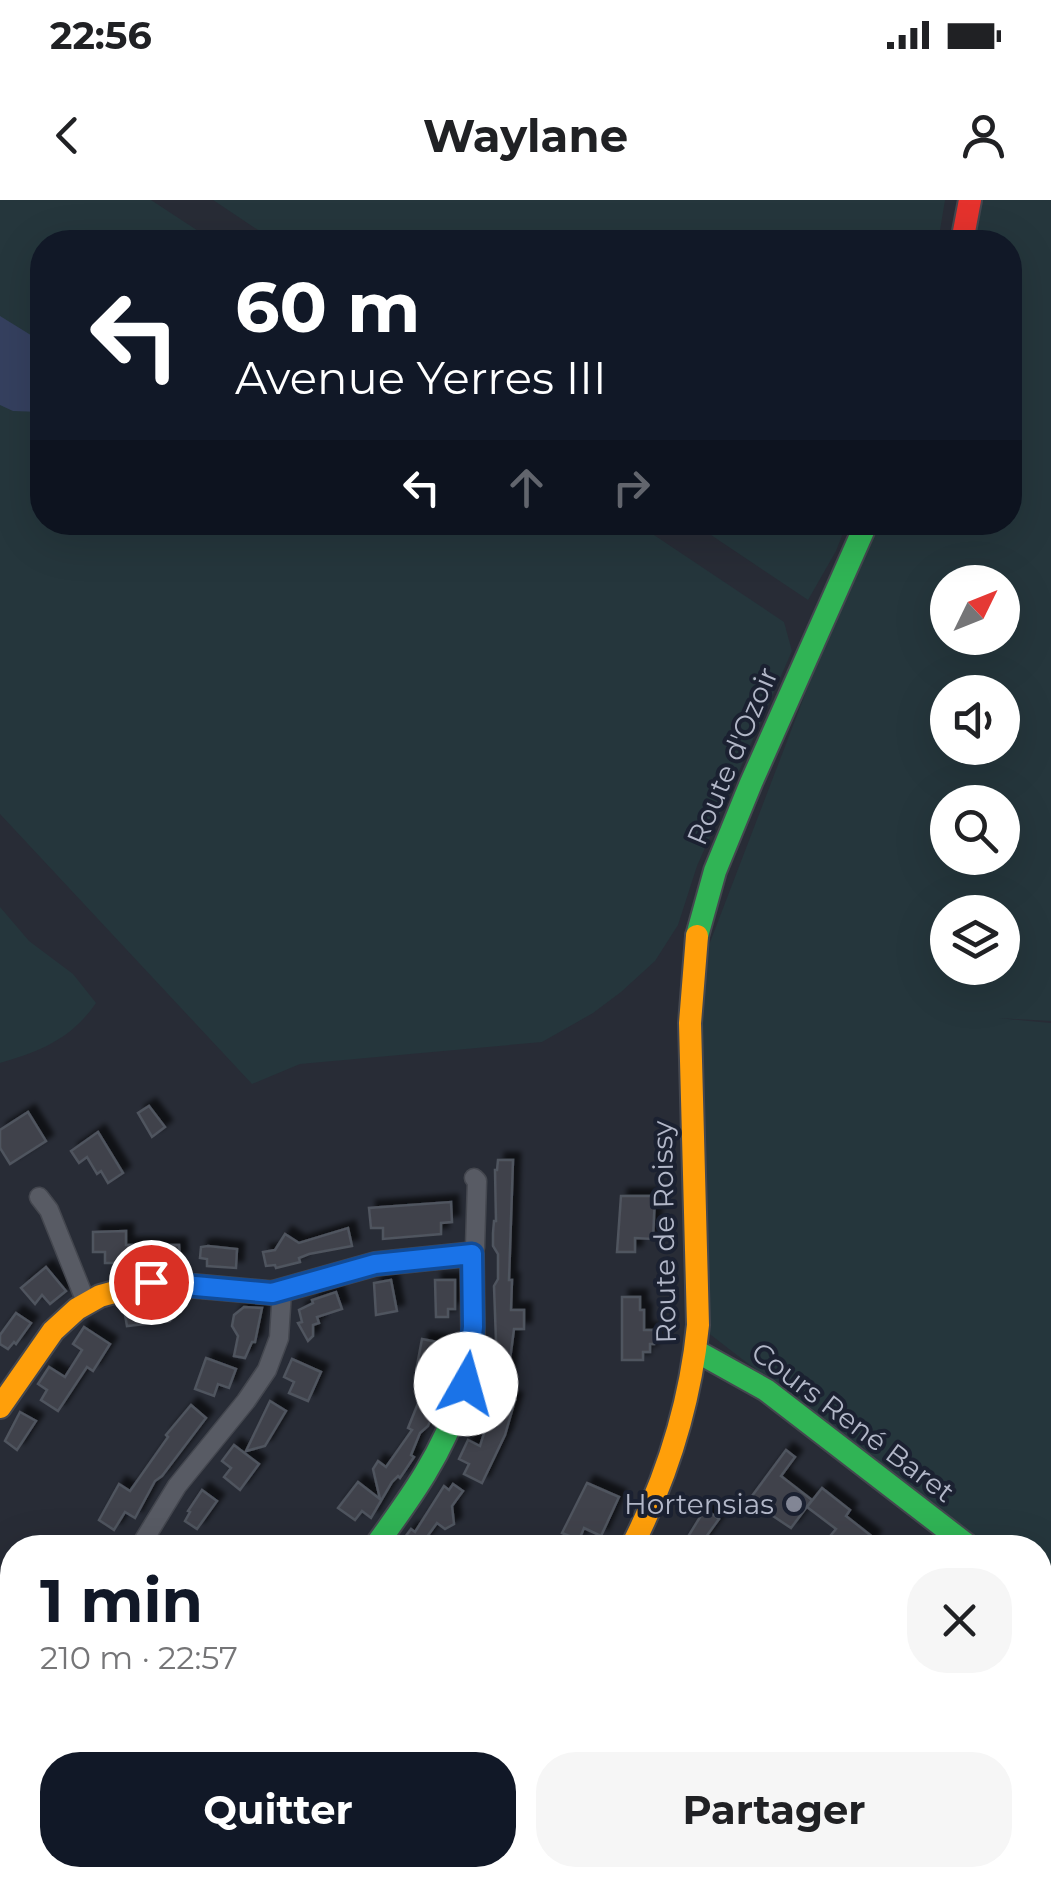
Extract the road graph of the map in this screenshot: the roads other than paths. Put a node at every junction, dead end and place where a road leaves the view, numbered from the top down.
1 (970, 200) edge
2 (964, 230) edge
3 (861, 535) edge
4 (690, 1023) joint
5 (474, 1178) dead end
6 (40, 1198) dead end
7 (472, 1254) junction
8 (282, 1291) junction
9 (86, 1302) junction
10 (696, 1351) junction
11 (0, 1407) edge
12 (148, 1535) edge
13 (383, 1535) edge
14 (638, 1535) edge
15 (954, 1535) edge

1 - 2 street
3 - 4 street, Route d'Ozoir
4 - 10 street, Route de Roissy
5 - 7 street
6 - 9 street
7 - 8 street
7 - 13 street
8 - 9 street
8 - 12 street
9 - 11 street
10 - 14 street, Route de Roissy
10 - 15 street, Cours René Baret

